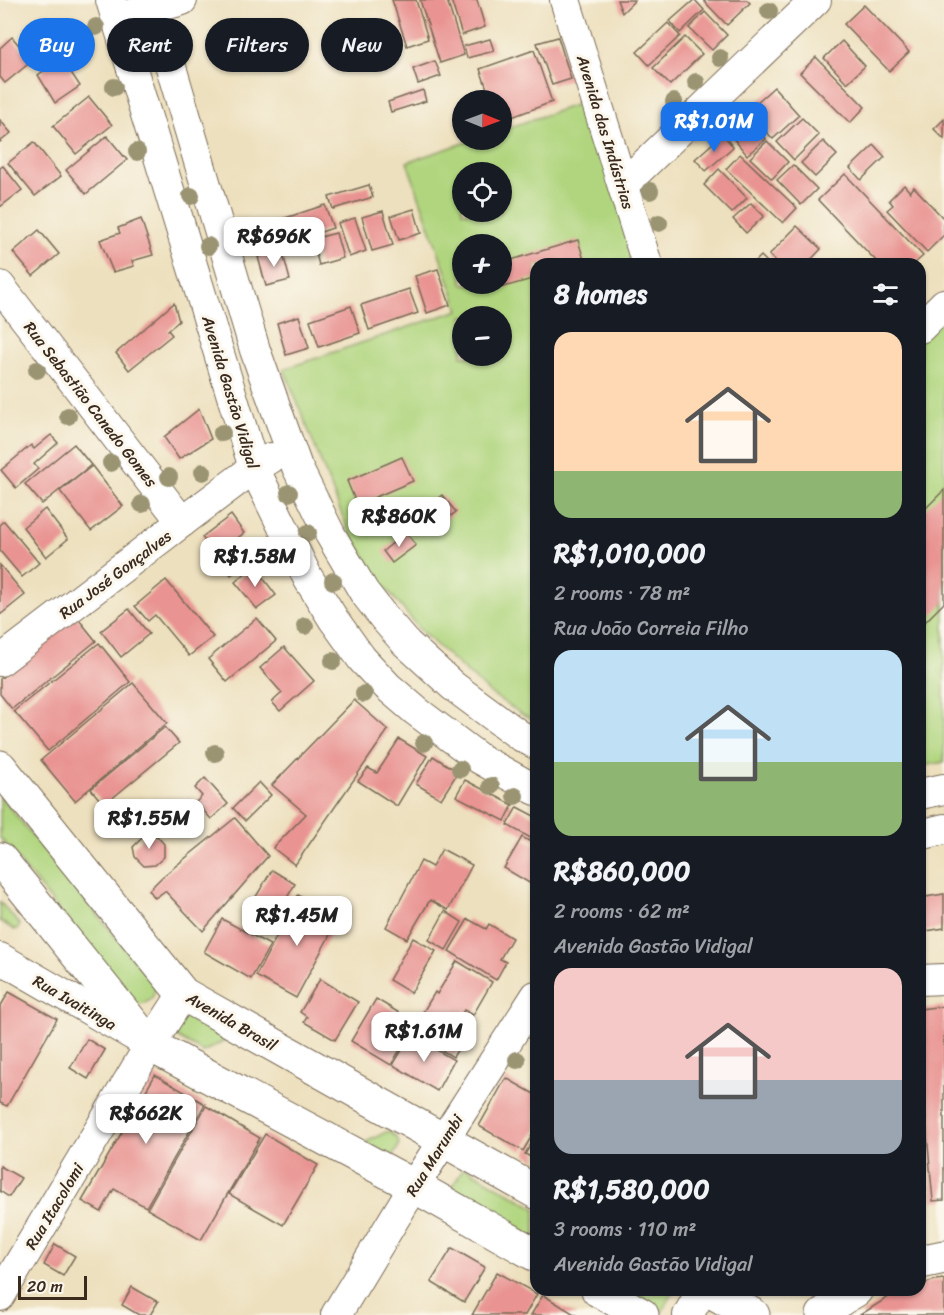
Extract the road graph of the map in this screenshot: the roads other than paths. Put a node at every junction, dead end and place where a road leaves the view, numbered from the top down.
1 (182, 0) edge
2 (565, 0) edge
3 (816, 0) edge
4 (152, 4) edge
5 (114, 9) edge
6 (623, 185) junction
7 (645, 258) edge
8 (0, 286) edge
9 (944, 304) edge
10 (926, 322) edge
11 (289, 447) junction
12 (254, 468) junction
13 (183, 522) junction
14 (0, 661) edge
15 (530, 741) edge
16 (0, 767) edge
17 (530, 787) edge
18 (944, 789) edge
19 (926, 793) edge
20 (944, 829) edge
21 (926, 834) edge
22 (0, 859) edge
23 (0, 958) edge
24 (944, 979) edge
25 (926, 980) edge
26 (183, 994) junction
27 (530, 1005) edge
28 (150, 1045) junction
29 (444, 1140) junction
30 (414, 1186) junction
31 (530, 1189) edge
32 (530, 1252) edge
33 (944, 1257) edge
34 (926, 1261) edge
35 (0, 1296) edge
36 (609, 1296) edge
37 (698, 1296) edge
38 (720, 1296) edge
39 (847, 1296) edge
40 (336, 1315) edge
41 (642, 1315) edge
42 (687, 1315) edge
43 (753, 1315) edge
44 (823, 1315) edge

1 - 4 street
2 - 6 street, Avenida das Indústrias
3 - 6 street
4 - 5 street
4 - 11 street
5 - 12 street, Avenida Gastão Vidigal
6 - 7 street, Avenida das Indústrias
8 - 13 street, Rua Sebastião Canedo Gomes
9 - 10 street
11 - 12 street, Rua José Gonçalves
11 - 15 street
12 - 13 street, Rua José Gonçalves
12 - 17 street, Avenida Gastão Vidigal
13 - 14 street, Rua José Gonçalves
16 - 26 main road, Avenida Brasil
18 - 19 street
20 - 21 street
22 - 28 main road
23 - 28 street, Rua Ivaitinga
24 - 25 street
26 - 28 street, Rua Itacolomi
26 - 29 main road, Avenida Brasil
27 - 29 street, Rua Marumbi
28 - 30 main road
28 - 35 street, Rua Itacolomi
29 - 30 street, Rua Marumbi
29 - 31 main road, Avenida Brasil
30 - 32 main road
30 - 40 street, Rua Marumbi
33 - 34 main road
36 - 41 main road
37 - 42 street
38 - 43 main road
39 - 44 main road

